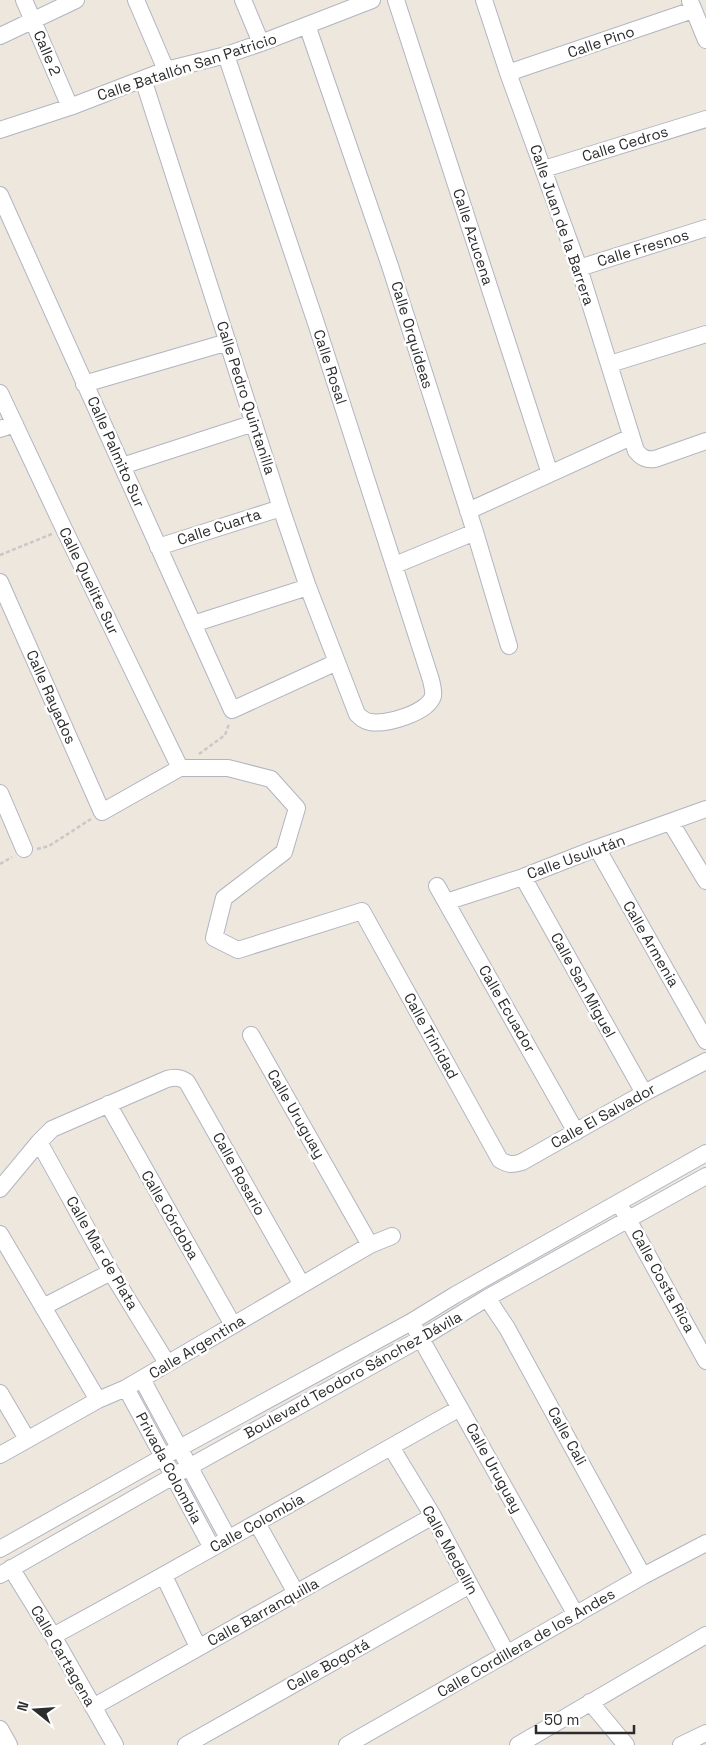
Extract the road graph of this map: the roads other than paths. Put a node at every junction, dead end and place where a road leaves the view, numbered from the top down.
1 (24, 0) edge
2 (76, 0) edge
3 (136, 0) edge
4 (243, 0) edge
5 (396, 0) edge
6 (484, 0) edge
7 (364, 1) edge
8 (691, 5) edge
9 (33, 20) junction
10 (307, 26) junction
11 (0, 36) edge
12 (706, 40) edge
13 (261, 43) junction
14 (226, 55) junction
15 (166, 70) junction
16 (508, 73) junction
17 (143, 79) junction
18 (70, 106) junction
19 (706, 119) edge
20 (0, 130) edge
21 (544, 169) junction
22 (0, 195) edge
23 (706, 228) edge
24 (579, 268) junction
25 (706, 334) edge
26 (228, 342) junction
27 (610, 364) junction
28 (84, 384) junction
29 (0, 393) edge
30 (254, 423) junction
31 (7, 426) edge
32 (706, 441) edge
33 (634, 444) junction
34 (122, 466) junction
35 (550, 474) junction
36 (281, 508) junction
37 (468, 511) junction
38 (475, 532) junction
39 (158, 547) junction
40 (395, 565) junction
41 (308, 587) junction
42 (2, 591) edge
43 (193, 624) junction
44 (509, 646) dead end
45 (337, 662) junction
46 (357, 714) joint
47 (180, 768) junction
48 (0, 793) edge
49 (706, 809) edge
50 (671, 823) junction
51 (597, 848) junction
52 (24, 849) road end
53 (523, 877) junction
54 (706, 881) edge
55 (437, 886) dead end
56 (446, 902) junction
57 (251, 1035) dead end
58 (706, 1041) edge
59 (706, 1061) edge
60 (644, 1093) junction
61 (108, 1104) junction
62 (576, 1132) junction
63 (38, 1142) junction
64 (706, 1153) edge
65 (500, 1160) joint
66 (704, 1181) edge
67 (0, 1189) edge
68 (619, 1202) junction
69 (629, 1220) junction
70 (0, 1234) edge
71 (392, 1236) dead end
72 (370, 1244) junction
73 (111, 1272) junction
74 (302, 1285) junction
75 (488, 1298) junction
76 (43, 1307) junction
77 (411, 1322) junction
78 (233, 1325) junction
79 (420, 1338) junction
80 (706, 1361) edge
81 (167, 1363) junction
82 (142, 1379) junction
83 (126, 1388) junction
84 (0, 1394) edge
85 (98, 1400) junction
86 (460, 1408) junction
87 (27, 1439) junction
88 (391, 1446) junction
89 (179, 1448) junction
90 (0, 1455) edge
91 (163, 1457) junction
92 (189, 1467) junction
93 (173, 1476) junction
94 (433, 1516) junction
95 (257, 1523) junction
96 (228, 1538) junction
97 (706, 1543) edge
98 (212, 1548) junction
99 (0, 1549) edge
100 (6, 1571) edge
101 (164, 1576) junction
102 (643, 1576) junction
103 (470, 1585) junction
104 (296, 1593) junction
105 (576, 1615) junction
106 (706, 1635) edge
107 (53, 1636) junction
108 (198, 1648) junction
109 (507, 1654) junction
110 (590, 1702) junction
111 (93, 1707) junction
112 (0, 1729) edge
113 (706, 1733) edge
114 (9, 1745) edge
115 (115, 1745) edge
116 (186, 1745) edge
117 (346, 1745) edge
118 (518, 1745) edge
119 (626, 1745) edge
120 (680, 1745) edge

1 - 9 street, Calle 2
2 - 9 street
3 - 15 street
4 - 13 street
5 - 35 street, Calle Azucena
6 - 16 street, Calle Juan de la Barrera
7 - 10 street, Calle Batallón San Patricio
8 - 12 street
8 - 16 street, Calle Pino
9 - 11 street
9 - 18 street, Calle 2
10 - 13 street, Calle Batallón San Patricio
10 - 37 street, Calle Orquídeas
13 - 14 street, Calle Batallón San Patricio
14 - 15 street, Calle Batallón San Patricio
14 - 40 street, Calle Rosal
15 - 17 street, Calle Batallón San Patricio
16 - 21 street, Calle Juan de la Barrera
17 - 18 street, Calle Batallón San Patricio
17 - 26 street, Calle Pedro Quintanilla
18 - 20 street, Calle Batallón San Patricio
19 - 21 street, Calle Cedros
21 - 24 street, Calle Juan de la Barrera
22 - 28 street, Calle Palmito Sur
23 - 24 street, Calle Fresnos
24 - 27 street, Calle Juan de la Barrera
25 - 27 street
26 - 28 street
26 - 30 street, Calle Pedro Quintanilla
27 - 33 street, Calle Juan de la Barrera
28 - 34 street, Calle Palmito Sur
29 - 31 street, Calle Quelite Sur
30 - 34 street
30 - 36 street, Calle Pedro Quintanilla
31 - 47 street, Calle Quelite Sur
32 - 33 street
33 - 35 street
34 - 39 street, Calle Palmito Sur
35 - 37 street
36 - 39 street, Calle Cuarta
36 - 41 street, Calle Pedro Quintanilla
37 - 38 street, Calle Orquídeas
38 - 40 street
38 - 44 street, Calle Orquídeas
39 - 43 street, Calle Palmito Sur
40 - 46 street, Calle Rosal
41 - 43 street
41 - 45 street, Calle Pedro Quintanilla
42 - 47 street, Calle Rayados
43 - 45 street, Calle Palmito Sur
45 - 46 street, Calle Pedro Quintanilla
47 - 65 street, Calle Trinidad
48 - 52 street
49 - 50 street, Calle Usulután
50 - 51 street, Calle Usulután
50 - 54 street
51 - 53 street, Calle Usulután
51 - 58 street, Calle Armenia
53 - 56 street, Calle Usulután
53 - 60 street, Calle San Miguel
55 - 56 street, Calle Ecuador
56 - 62 street, Calle Ecuador
57 - 72 street, Calle Uruguay
59 - 60 street, Calle El Salvador
60 - 62 street, Calle El Salvador
61 - 63 street
61 - 74 street, Calle Rosario
61 - 78 street, Calle Córdoba
62 - 65 street, Calle El Salvador
63 - 67 street
63 - 73 street, Calle Mar de Plata
64 - 68 street, Boulevard Teodoro Sánchez Dávila
66 - 69 street, Boulevard Teodoro Sánchez Dávila
68 - 69 street, Calle Costa Rica
68 - 77 street, Boulevard Teodoro Sánchez Dávila
69 - 75 street, Boulevard Teodoro Sánchez Dávila
69 - 80 street, Calle Costa Rica
70 - 76 street
71 - 72 street, Calle Argentina
72 - 74 street, Calle Argentina
73 - 76 street
73 - 81 street, Calle Mar de Plata
74 - 78 street, Calle Argentina
75 - 79 street, Boulevard Teodoro Sánchez Dávila
75 - 102 street, Calle Cali
76 - 85 street
77 - 79 street, Calle Uruguay
77 - 89 street, Boulevard Teodoro Sánchez Dávila
78 - 81 street, Calle Argentina
79 - 86 street, Calle Uruguay
79 - 92 street, Boulevard Teodoro Sánchez Dávila
81 - 82 street, Calle Argentina
82 - 83 street, Calle Argentina
82 - 89 street, Privada Colombia
83 - 85 street, Calle Argentina
83 - 91 street, Privada Colombia
84 - 87 street
85 - 87 street, Calle Argentina
86 - 88 street, Calle Colombia
86 - 105 street, Calle Uruguay
87 - 90 street, Calle Argentina
88 - 94 street, Calle Medellín
88 - 95 street, Calle Colombia
89 - 91 street, Boulevard Teodoro Sánchez Dávila
89 - 92 street, Privada Colombia
91 - 93 street, Privada Colombia
91 - 99 street, Boulevard Teodoro Sánchez Dávila
92 - 93 street, Boulevard Teodoro Sánchez Dávila
92 - 96 street, Privada Colombia
93 - 98 street, Privada Colombia
93 - 100 street, Boulevard Teodoro Sánchez Dávila
94 - 103 street, Calle Medellín
94 - 104 street, Calle Barranquilla
95 - 96 street, Calle Colombia
95 - 104 street
96 - 98 street, Calle Colombia
97 - 102 street, Calle Cordillera de los Andes
98 - 101 street, Calle Colombia
100 - 107 street, Calle Cartagena
101 - 107 street, Calle Colombia
101 - 108 street
102 - 105 street, Calle Cordillera de los Andes
103 - 109 street, Calle Medellín
103 - 116 street, Calle Bogotá
104 - 108 street, Calle Barranquilla
105 - 109 street, Calle Cordillera de los Andes
106 - 110 street
107 - 111 street, Calle Cartagena
108 - 111 street, Calle Barranquilla
109 - 117 street, Calle Cordillera de los Andes
110 - 118 street
110 - 119 street
111 - 115 street, Calle Cartagena
112 - 114 street
113 - 120 street

